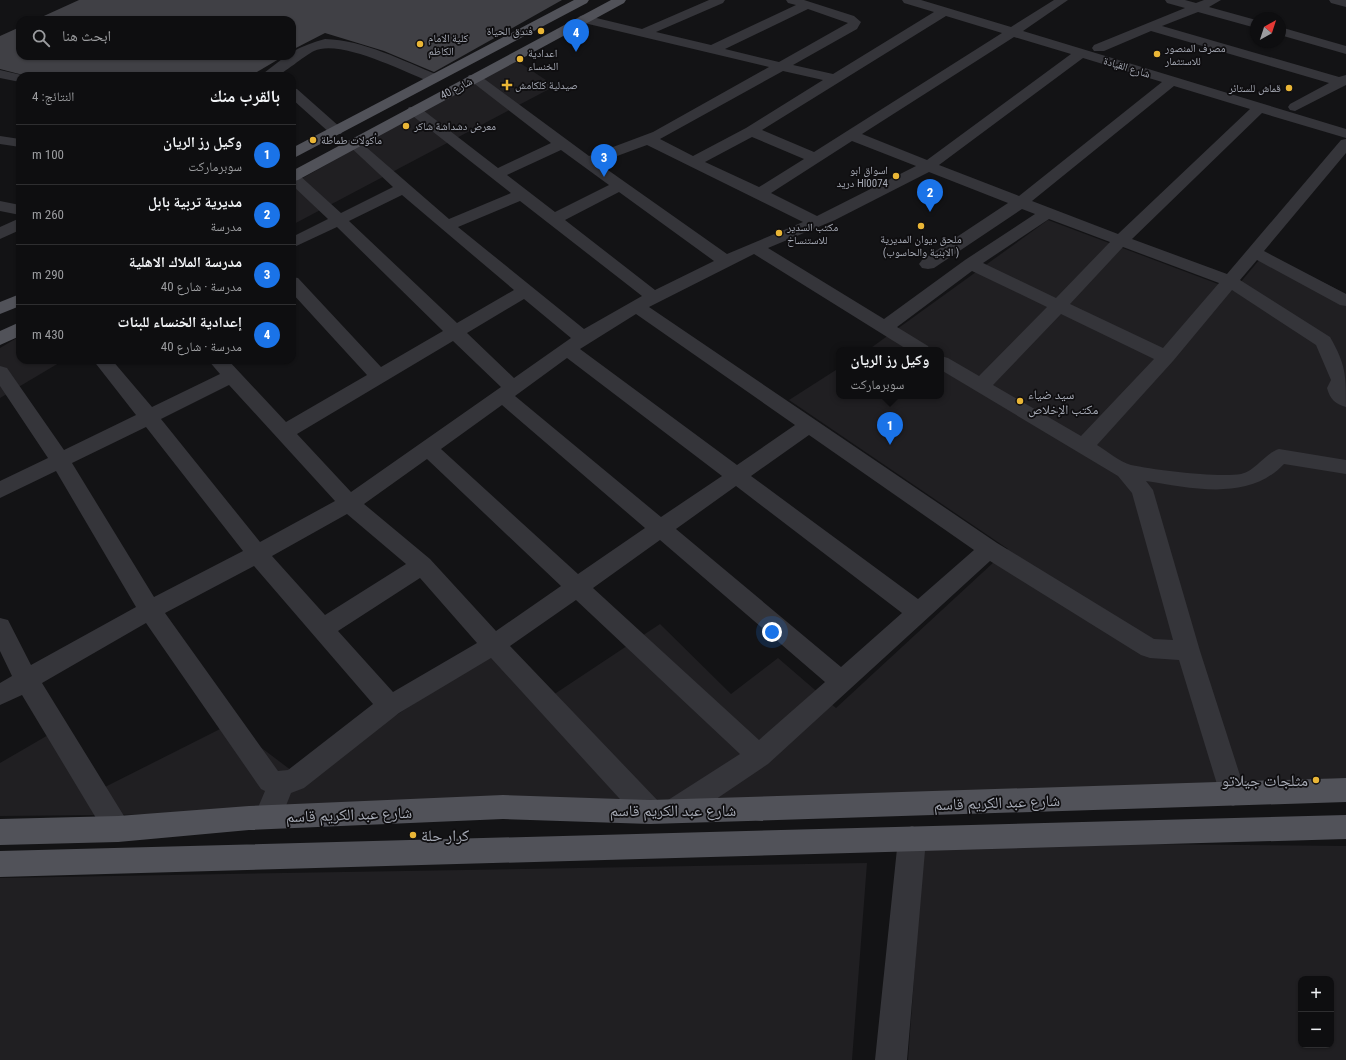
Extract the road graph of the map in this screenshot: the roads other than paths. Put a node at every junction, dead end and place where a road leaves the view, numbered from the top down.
1 (583, 0) edge
2 (620, 0) edge
3 (719, 0) edge
4 (792, 0) edge
5 (908, 0) edge
6 (1062, 0) edge
7 (1171, 0) edge
8 (1212, 0) edge
9 (1335, 0) edge
10 (1346, 3) edge
11 (807, 5) junction
12 (944, 6) edge
13 (1198, 8) junction
14 (1252, 12) edge
15 (584, 19) junction
16 (1250, 22) edge
17 (1286, 22) edge
18 (1150, 27) junction
19 (1019, 29) junction
20 (643, 33) junction
21 (1286, 33) edge
22 (1346, 38) edge
23 (1099, 48) junction
24 (712, 50) junction
25 (1346, 50) edge
26 (1081, 53) junction
27 (296, 58) edge
28 (292, 60) edge
29 (782, 66) junction
30 (274, 72) edge
31 (0, 74) edge
32 (16, 77) edge
33 (433, 78) junction
34 (474, 78) junction
35 (835, 79) junction
36 (1172, 81) junction
37 (1343, 81) edge
38 (296, 96) edge
39 (1294, 107) junction
40 (1259, 108) junction
41 (414, 110) junction
42 (1346, 123) edge
43 (336, 131) junction
44 (751, 131) junction
45 (1346, 134) edge
46 (851, 135) junction
47 (647, 139) junction
48 (0, 140) edge
49 (16, 142) edge
50 (353, 143) junction
51 (1346, 143) edge
52 (311, 144) junction
53 (562, 144) junction
54 (296, 152) edge
55 (331, 155) junction
56 (815, 158) junction
57 (587, 162) junction
58 (694, 162) junction
59 (928, 166) junction
60 (296, 172) edge
61 (497, 174) junction
62 (296, 175) edge
63 (620, 186) junction
64 (403, 188) junction
65 (522, 194) junction
66 (759, 194) junction
67 (1021, 202) junction
68 (0, 206) edge
69 (16, 209) edge
70 (1047, 213) junction
71 (554, 219) junction
72 (339, 220) junction
73 (817, 222) junction
74 (16, 225) edge
75 (447, 226) junction
76 (0, 234) edge
77 (296, 241) edge
78 (1120, 241) junction
79 (755, 246) junction
80 (1254, 252) junction
81 (725, 261) junction
82 (928, 264) dead end
83 (971, 264) junction
84 (1230, 281) junction
85 (296, 286) edge
86 (526, 291) junction
87 (654, 297) junction
88 (16, 301) edge
89 (1346, 301) edge
90 (1058, 305) junction
91 (636, 306) junction
92 (0, 309) edge
93 (883, 328) junction
94 (16, 330) edge
95 (455, 332) junction
96 (0, 339) edge
97 (575, 344) junction
98 (916, 347) edge
99 (1166, 357) junction
100 (105, 364) edge
101 (944, 364) edge
102 (225, 368) edge
103 (0, 372) edge
104 (378, 377) junction
105 (1344, 380) edge
106 (981, 386) junction
107 (507, 391) junction
108 (1346, 401) edge
109 (149, 417) junction
110 (810, 425) junction
111 (284, 432) junction
112 (1084, 446) junction
113 (428, 448) junction
114 (60, 460) junction
115 (1346, 467) edge
116 (1125, 470) junction
117 (736, 476) junction
118 (0, 490) edge
119 (349, 503) junction
120 (660, 528) junction
121 (990, 549) junction
122 (256, 554) junction
123 (422, 565) junction
124 (577, 586) junction
125 (150, 610) junction
126 (918, 612) junction
127 (0, 627) edge
128 (322, 629) junction
129 (494, 645) junction
130 (1188, 650) junction
131 (26, 679) junction
132 (842, 681) junction
133 (0, 695) edge
134 (390, 706) junction
135 (759, 756) junction
136 (282, 783) junction
137 (1346, 790) edge
138 (1233, 794) junction
139 (663, 812) junction
140 (268, 817) junction
141 (1346, 827) edge
142 (118, 828) junction
143 (0, 832) edge
144 (912, 839) junction
145 (0, 864) edge
146 (891, 1060) edge

1 - 33 main road, شارع 40
2 - 15 main road, شارع 40
3 - 20 street
4 - 11 street
5 - 12 street, شارع القيادة
6 - 19 street
7 - 13 street
8 - 13 street
8 - 14 street
9 - 10 street
11 - 24 street
11 - 29 street
12 - 19 street, شارع القيادة
12 - 35 street
13 - 16 street
13 - 18 street
15 - 20 street
15 - 34 main road, شارع 40
17 - 22 street
18 - 23 street
18 - 37 street
19 - 23 street, شارع القيادة
19 - 26 street, شارع القيادة
19 - 46 street
20 - 24 street
21 - 25 street
23 - 39 street, شارع القيادة
24 - 29 street
26 - 36 street, شارع القيادة
26 - 59 street
27 - 33 street
28 - 30 street
29 - 35 street
29 - 47 street
31 - 32 street
33 - 43 main road, شارع 40
34 - 41 main road, شارع 40
34 - 53 street
35 - 44 street
36 - 40 street, شارع القيادة
36 - 67 street
37 - 39 street
38 - 43 street
39 - 42 street, شارع القيادة
40 - 45 street, شارع القيادة
40 - 78 street
41 - 50 main road, شارع 40
41 - 61 street
43 - 52 main road, شارع 40
44 - 56 street
44 - 58 street
46 - 56 street
46 - 59 street
47 - 57 street
47 - 58 street
48 - 49 street
50 - 55 main road, شارع 40
50 - 64 street
51 - 80 street
52 - 54 main road, شارع 40
52 - 55 main road
53 - 57 street
53 - 61 street
55 - 60 main road, شارع 40
56 - 66 street
57 - 63 street
58 - 66 street
59 - 67 street
59 - 73 street
61 - 65 street
62 - 72 street
63 - 71 street
63 - 81 street
64 - 72 street
64 - 75 street
65 - 71 street
65 - 75 street
66 - 73 street
67 - 70 street
67 - 82 street
68 - 69 street
70 - 78 street
70 - 83 street
71 - 87 street
72 - 77 street
72 - 95 street
73 - 79 street
74 - 76 street
75 - 86 street
78 - 84 street
78 - 90 street
79 - 81 street
79 - 93 street
80 - 84 street
80 - 89 street
81 - 87 street
83 - 90 street
83 - 93 street
84 - 99 street
84 - 105 street
85 - 104 street
86 - 95 street
86 - 97 street
87 - 91 street
88 - 92 main road
90 - 99 street
90 - 106 street
91 - 97 street
91 - 110 street
93 - 98 street
94 - 96 main road
95 - 104 street
95 - 107 street
97 - 107 street
97 - 117 street
99 - 112 street
100 - 109 street
101 - 106 street
102 - 109 street
102 - 111 street
103 - 114 street
104 - 111 street
105 - 108 street
106 - 112 street
107 - 113 street
107 - 120 street
109 - 114 street
109 - 122 street
110 - 117 street
110 - 121 street
111 - 119 street
112 - 116 street
113 - 119 street
113 - 124 street
114 - 118 street
114 - 125 street
115 - 116 street
116 - 130 street
117 - 120 street
117 - 126 street
119 - 122 street
119 - 123 street
120 - 124 street
120 - 132 street
121 - 126 street
121 - 130 street
122 - 125 street
122 - 128 street
123 - 128 street
123 - 129 street
124 - 129 street
124 - 135 street
125 - 131 street
125 - 136 street
126 - 132 street
127 - 131 street
128 - 134 street
129 - 134 street
129 - 139 street
130 - 138 street
131 - 133 street
131 - 142 street
132 - 135 street
134 - 136 street
135 - 139 street
136 - 140 street
137 - 138 main road, شارع عبد الكريم قاسم
138 - 139 main road, شارع عبد الكريم قاسم
139 - 140 main road, شارع عبد الكريم قاسم
140 - 142 main road, شارع عبد الكريم قاسم
141 - 144 main road
142 - 143 main road, شارع عبد الكريم قاسم
144 - 145 main road
144 - 146 street

